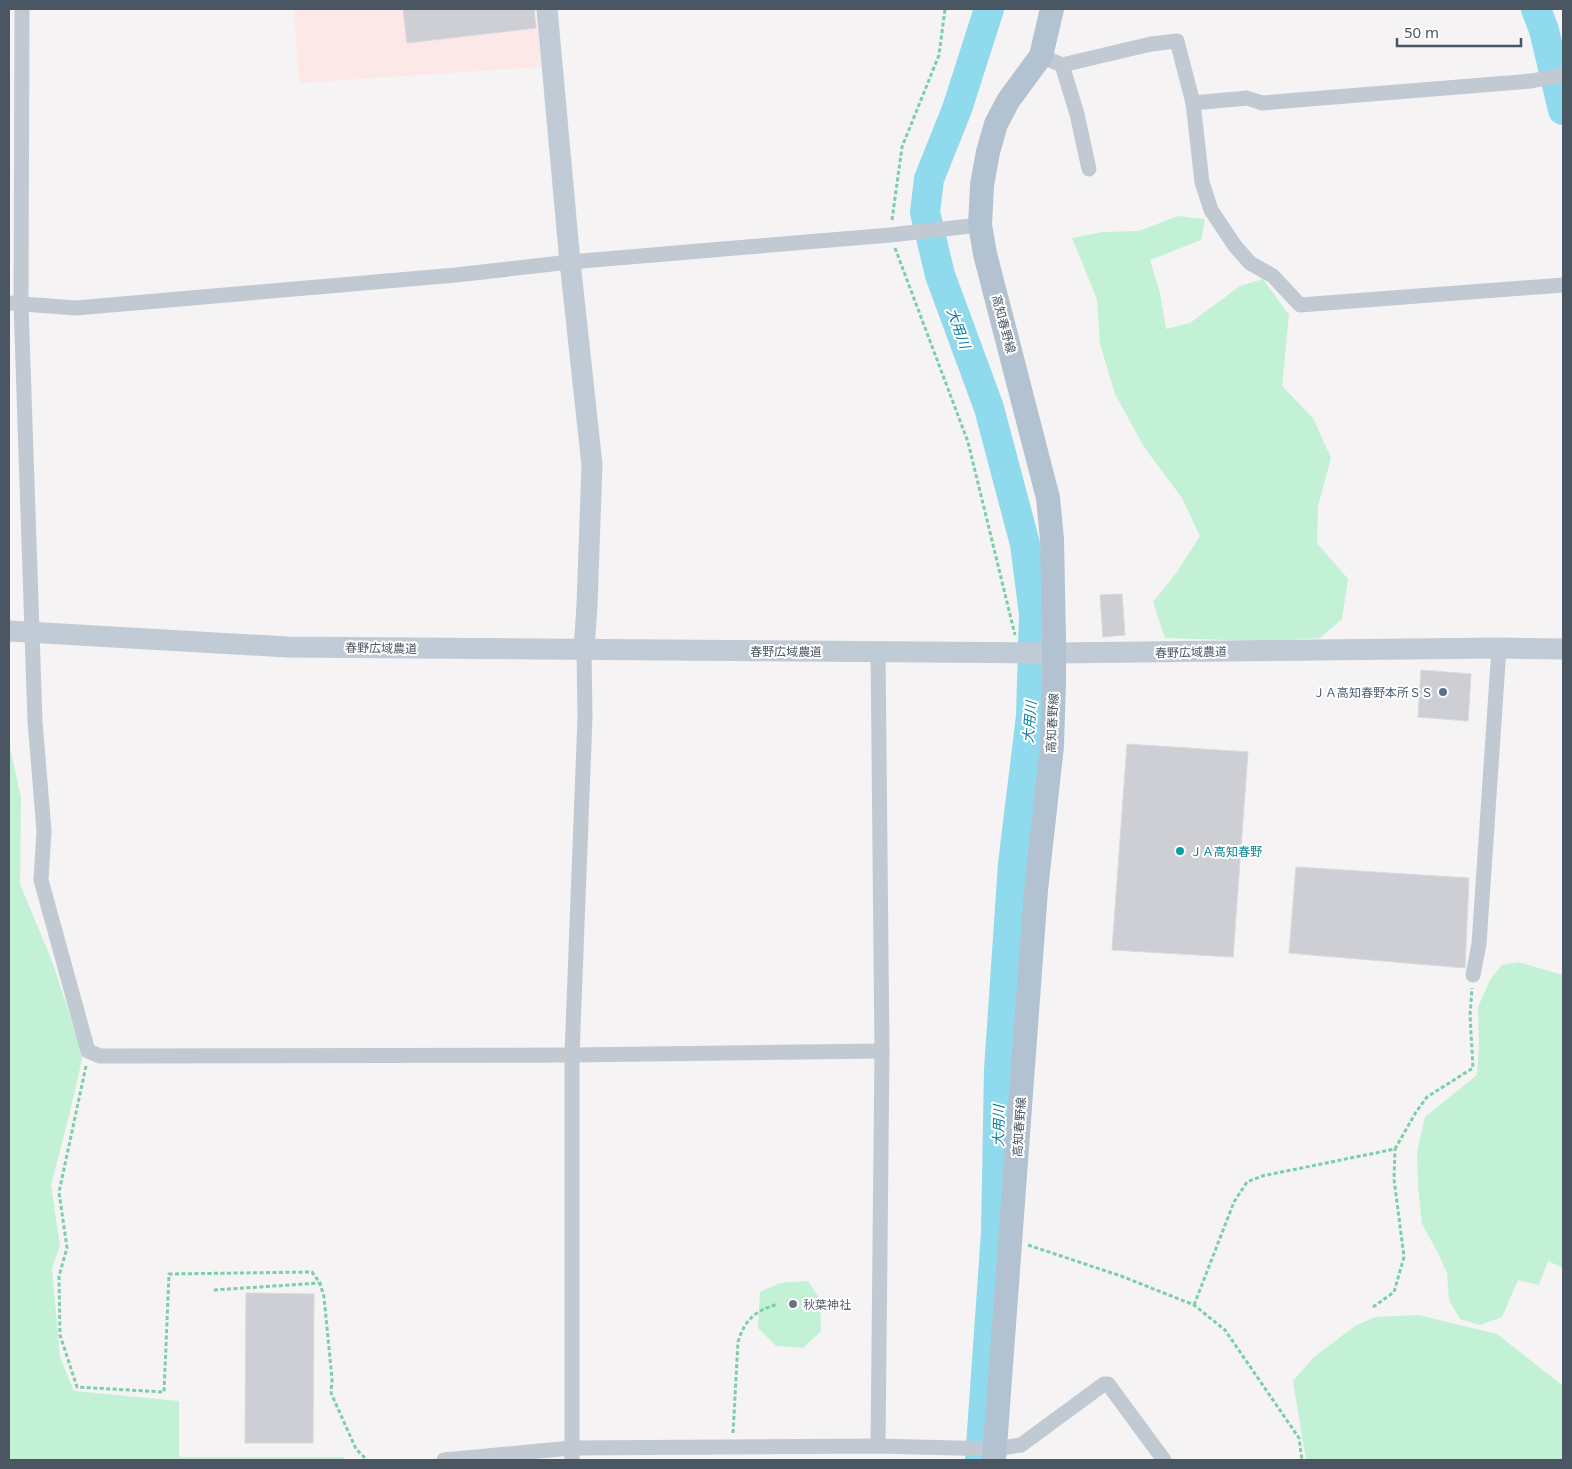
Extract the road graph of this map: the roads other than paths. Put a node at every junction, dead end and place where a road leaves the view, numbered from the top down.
1 (22, 9) edge
2 (547, 9) edge
3 (1052, 12) edge
4 (1051, 60) junction
5 (1563, 75) edge
6 (1193, 103) junction
7 (1089, 168) dead end
8 (969, 227) junction
9 (570, 262) junction
10 (1563, 285) edge
11 (15, 303) edge
12 (19, 632) edge
13 (1498, 648) junction
14 (1563, 649) edge
15 (584, 650) junction
16 (878, 651) junction
17 (1054, 653) junction
18 (1473, 975) road end
19 (882, 1051) junction
20 (572, 1055) junction
21 (878, 1446) junction
22 (992, 1453) edge
23 (572, 1454) edge
24 (444, 1460) edge
25 (1164, 1460) edge

1 - 11 street
2 - 9 street
3 - 4 main road, 高知春野線
4 - 6 street
4 - 7 street
4 - 8 main road, 高知春野線
5 - 6 street
6 - 10 street
8 - 9 street
8 - 17 main road, 高知春野線
9 - 11 street
9 - 15 street
11 - 12 street
12 - 15 street, 春野広域農道
12 - 20 street
13 - 14 street, 春野広域農道
13 - 17 street, 春野広域農道
13 - 18 street
15 - 16 street, 春野広域農道
15 - 20 street
16 - 17 street, 春野広域農道
16 - 19 street
17 - 22 main road, 高知春野線
19 - 20 street
19 - 21 street
20 - 23 street
21 - 22 street
21 - 23 street
22 - 25 street
23 - 24 street

